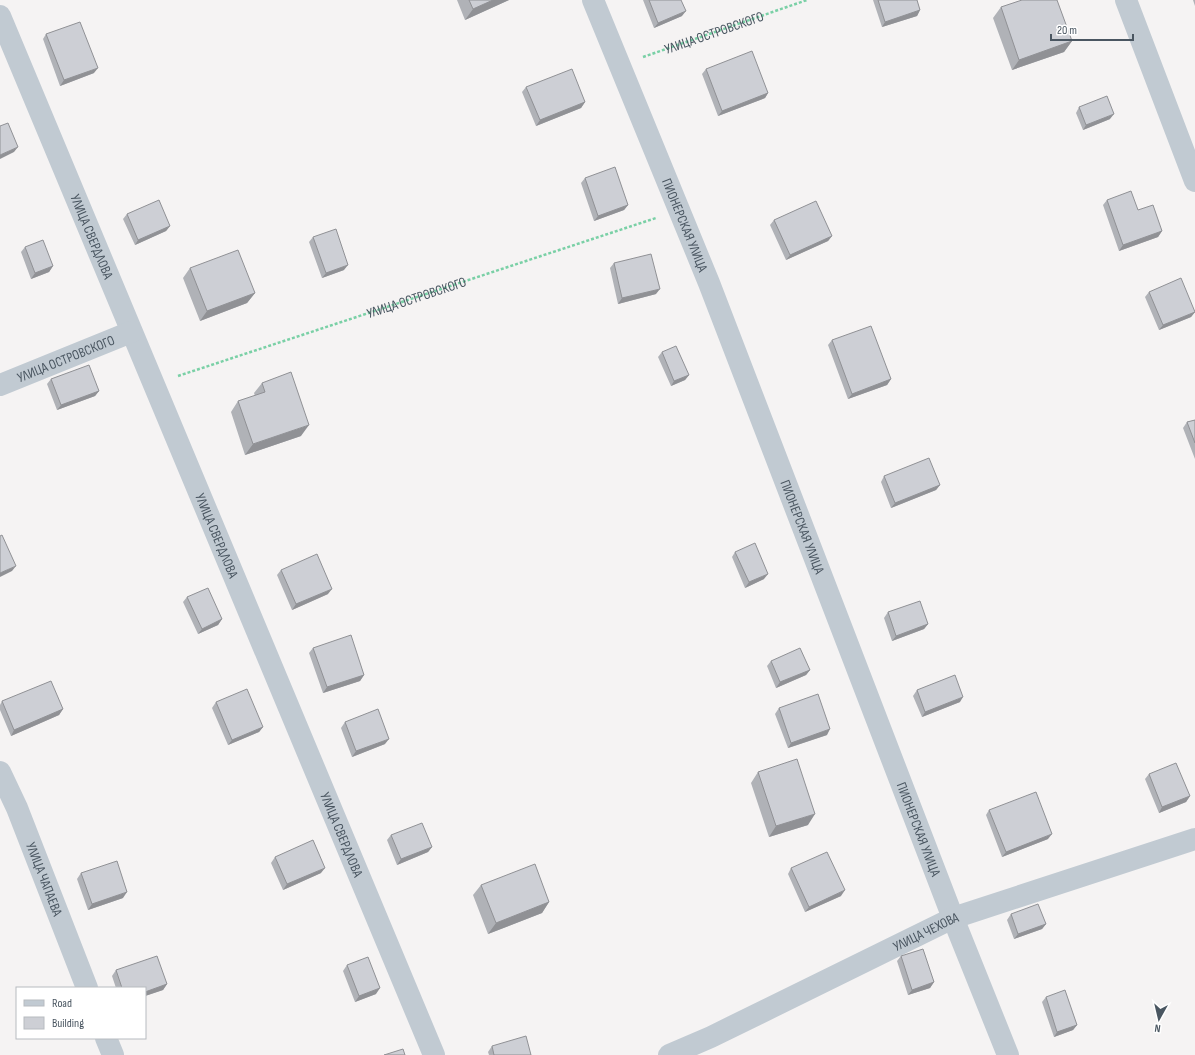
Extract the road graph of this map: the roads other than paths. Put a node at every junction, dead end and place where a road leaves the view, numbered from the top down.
1 (593, 0) edge
2 (1126, 0) edge
3 (0, 16) edge
4 (1195, 181) edge
5 (131, 332) junction
6 (0, 385) edge
7 (0, 772) edge
8 (1195, 839) edge
9 (952, 918) junction
10 (87, 987) edge
11 (106, 1039) edge
12 (113, 1055) edge
13 (434, 1055) edge
14 (668, 1055) edge
15 (1008, 1055) edge

1 - 9 street, ПИОНЕРСКАЯ УЛИЦА
2 - 4 street
3 - 5 street, УЛИЦА СВЕРДЛОВА
5 - 6 street, УЛИЦА ОСТРОВСКОГО
5 - 13 street, УЛИЦА СВЕРДЛОВА
7 - 10 street, УЛИЦА ЧАПАЕВА
8 - 9 street, УЛИЦА ЧЕХОВА
9 - 14 street, УЛИЦА ЧЕХОВА
9 - 15 street, ПИОНЕРСКАЯ УЛИЦА
11 - 12 street

